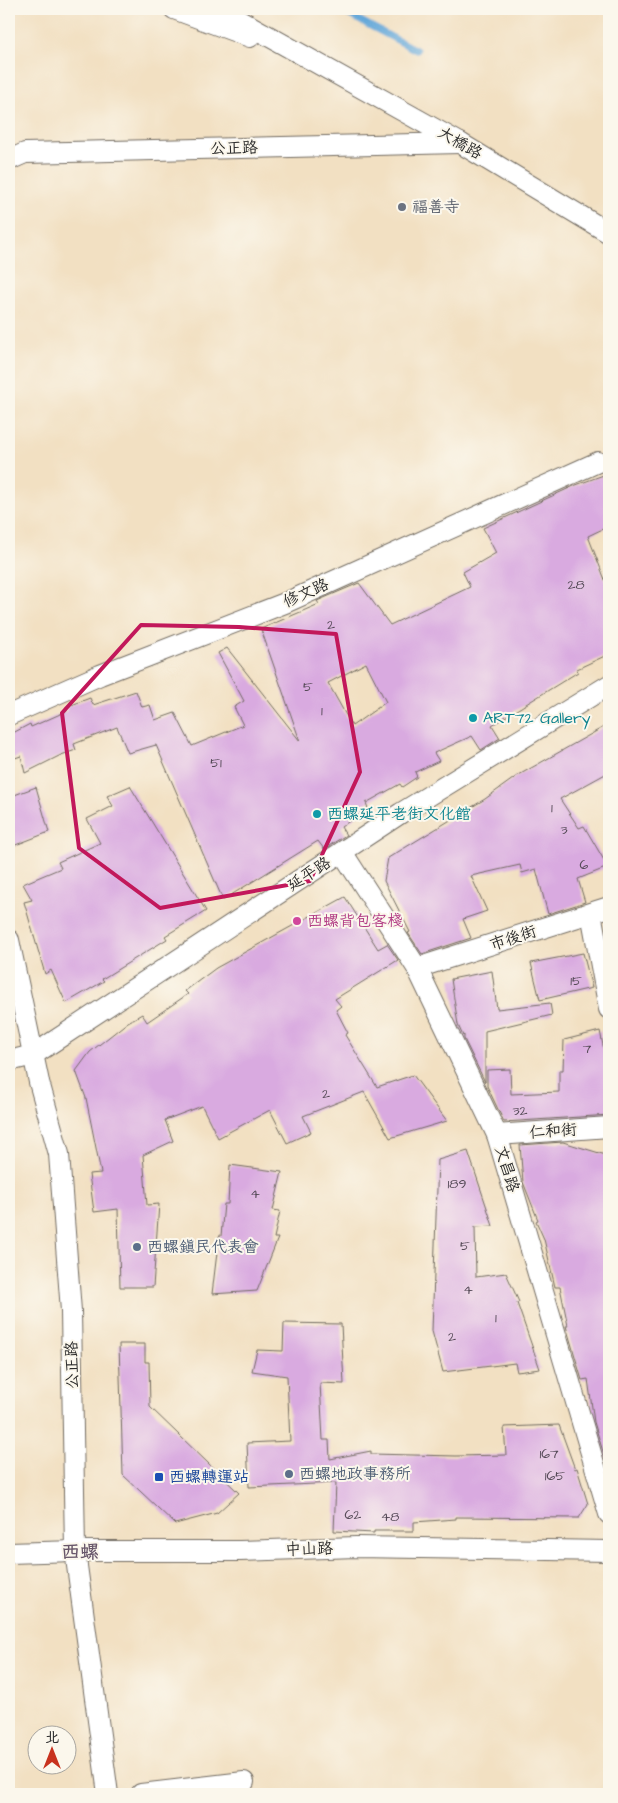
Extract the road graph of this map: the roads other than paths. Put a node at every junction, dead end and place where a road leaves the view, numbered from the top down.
1 (174, 9) edge
2 (220, 9) edge
3 (308, 58) junction
4 (460, 143) junction
5 (9, 160) edge
6 (609, 233) edge
7 (598, 462) dead end
8 (609, 685) edge
9 (9, 715) edge
10 (342, 852) junction
11 (600, 910) edge
12 (9, 940) edge
13 (417, 968) junction
14 (609, 1009) edge
15 (33, 1055) junction
16 (9, 1061) edge
17 (609, 1127) edge
18 (497, 1135) junction
19 (609, 1514) edge
20 (75, 1551) junction
21 (609, 1551) edge
22 (9, 1553) edge
23 (244, 1782) dead end
24 (108, 1794) edge
25 (141, 1794) edge

1 - 3 street, 大橋路
2 - 3 street, 大橋路
3 - 4 street, 大橋路
4 - 5 street, 公正路
4 - 6 street, 大橋路
7 - 9 street, 修文路
8 - 10 street, 延平路
10 - 13 street, 文昌路
10 - 15 street, 延平路
11 - 13 street, 市後街
11 - 14 street
12 - 15 street, 公正路
13 - 18 street, 文昌路
15 - 16 street, 延平路
15 - 20 street, 公正路
17 - 18 street, 仁和街
18 - 19 street, 文昌路
20 - 21 street, 中山路
20 - 22 street, 中山路
20 - 24 street, 公正路
23 - 25 street

